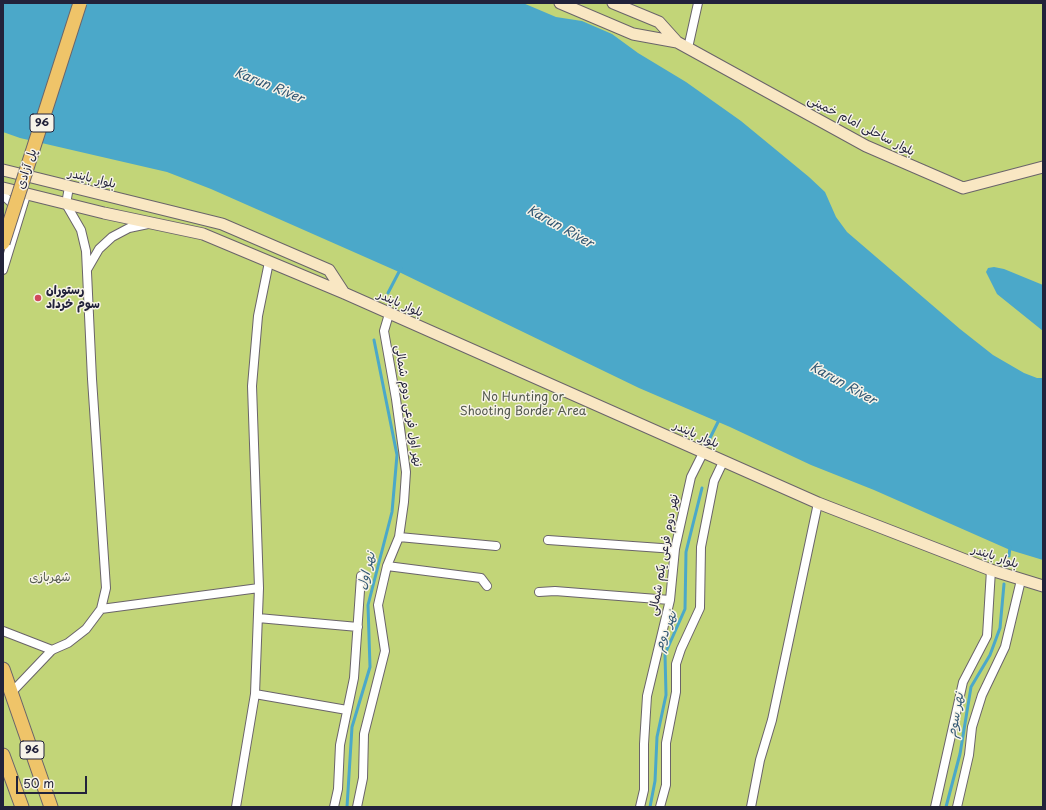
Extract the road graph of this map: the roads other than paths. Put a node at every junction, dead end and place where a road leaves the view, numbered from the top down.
1 (80, 3) edge
2 (560, 3) edge
3 (613, 3) edge
4 (698, 3) edge
5 (677, 42) junction
6 (688, 48) junction
7 (1043, 167) edge
8 (3, 170) edge
9 (69, 187) junction
10 (3, 188) edge
11 (3, 195) edge
12 (26, 195) junction
13 (66, 204) junction
14 (20, 215) junction
15 (157, 224) junction
16 (3, 243) edge
17 (269, 262) junction
18 (3, 270) edge
19 (86, 272) junction
20 (344, 292) junction
21 (389, 314) junction
22 (703, 453) junction
23 (724, 462) junction
24 (818, 503) junction
25 (399, 537) junction
26 (548, 540) dead end
27 (496, 546) dead end
28 (675, 549) junction
29 (387, 566) junction
30 (990, 570) junction
31 (361, 576) dead end
32 (1021, 580) junction
33 (487, 586) dead end
34 (1043, 586) edge
35 (259, 588) junction
36 (539, 592) dead end
37 (670, 600) junction
38 (101, 608) junction
39 (258, 618) junction
40 (358, 627) junction
41 (3, 631) edge
42 (52, 650) junction
43 (3, 669) edge
44 (11, 692) junction
45 (255, 694) junction
46 (347, 710) junction
47 (3, 755) edge
48 (22, 807) edge
49 (50, 807) edge
50 (236, 807) edge
51 (334, 807) edge
52 (357, 807) edge
53 (640, 807) edge
54 (660, 807) edge
55 (752, 807) edge
56 (934, 807) edge
57 (957, 807) edge

1 - 16 main road, پل آزادی / 96, bridge
2 - 5 street, بلوار ساحلی امام خمینی
3 - 5 street, بلوار ساحلی امام خمینی
4 - 6 street
5 - 6 street, بلوار ساحلی امام خمینی
6 - 7 street, بلوار ساحلی امام خمینی
8 - 9 street, بلوار بایندر
9 - 13 street
9 - 20 street, بلوار بایندر
10 - 12 street, بلوار بایندر
11 - 14 street
12 - 13 street, بلوار بایندر
12 - 14 street
13 - 15 street, بلوار بایندر
13 - 19 street
14 - 18 street
15 - 17 street, بلوار بایندر
15 - 19 street
17 - 20 street, بلوار بایندر
17 - 35 street
19 - 38 street
20 - 21 street, بلوار بایندر
21 - 22 street, بلوار بایندر
21 - 25 street, نهر اول فرعی دوم شمالی
22 - 23 street, بلوار بایندر
22 - 28 street, نهر دوم فرعی یکم شمالی
23 - 24 street, بلوار بایندر
23 - 54 street
24 - 30 street, بلوار بایندر
24 - 55 street
25 - 27 street
25 - 29 street, نهر اول فرعی دوم شمالی
26 - 28 street
28 - 37 street, نهر دوم فرعی یکم شمالی
29 - 33 street
29 - 52 street, نهر اول فرعی دوم شمالی
30 - 32 street, بلوار بایندر
30 - 56 street
31 - 40 street
32 - 34 street, بلوار بایندر
32 - 57 street
35 - 38 street
35 - 39 street
36 - 37 street
37 - 53 street, نهر دوم فرعی یکم شمالی
38 - 42 street
39 - 40 street
39 - 45 street
40 - 46 street
41 - 42 street
42 - 44 street
43 - 44 main road, 96
44 - 49 main road, 96
45 - 46 street
45 - 50 street
46 - 51 street
47 - 48 main road, 96

